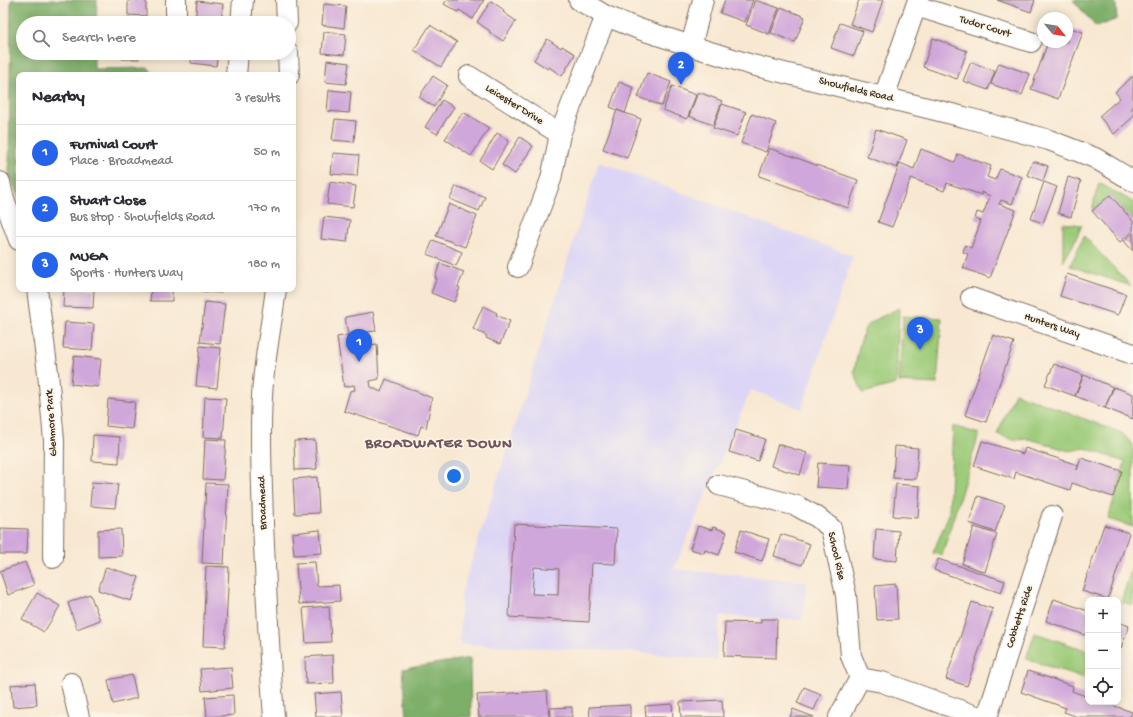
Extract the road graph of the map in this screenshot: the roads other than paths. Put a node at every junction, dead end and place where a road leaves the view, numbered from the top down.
1 (243, 0) edge
2 (286, 0) edge
3 (579, 0) edge
4 (703, 0) edge
5 (917, 3) edge
6 (242, 16) edge
7 (287, 16) edge
8 (606, 16) junction
9 (1032, 42) dead end
10 (691, 46) junction
11 (237, 60) edge
12 (288, 60) edge
13 (236, 72) edge
14 (289, 72) edge
15 (469, 76) dead end
16 (884, 97) junction
17 (560, 134) junction
18 (1132, 177) edge
19 (0, 182) edge
20 (16, 232) edge
21 (518, 267) dead end
22 (37, 292) edge
23 (276, 292) edge
24 (971, 298) dead end
25 (1133, 354) edge
26 (719, 485) dead end
27 (1052, 516) dead end
28 (53, 558) dead end
29 (860, 678) junction
30 (71, 683) dead end
31 (79, 717) edge
32 (274, 717) edge
33 (839, 717) edge
34 (980, 717) edge
35 (987, 717) edge

1 - 6 street
2 - 7 street
3 - 8 street, Showfields Road
4 - 10 street
5 - 9 street, Tudor Court
5 - 16 street, Tudor Court
8 - 10 street, Showfields Road
8 - 17 street
10 - 16 street, Showfields Road
11 - 13 street
12 - 14 street
15 - 17 street, Leicester Drive
16 - 18 street, Showfields Road
17 - 21 street
19 - 20 street
22 - 28 street, Glenmore Park
23 - 32 street, Broadmead
24 - 25 street, Hunters Way
26 - 29 street, School Rise
27 - 35 street, Cobbetts Ride
29 - 33 street
29 - 34 street
30 - 31 street

